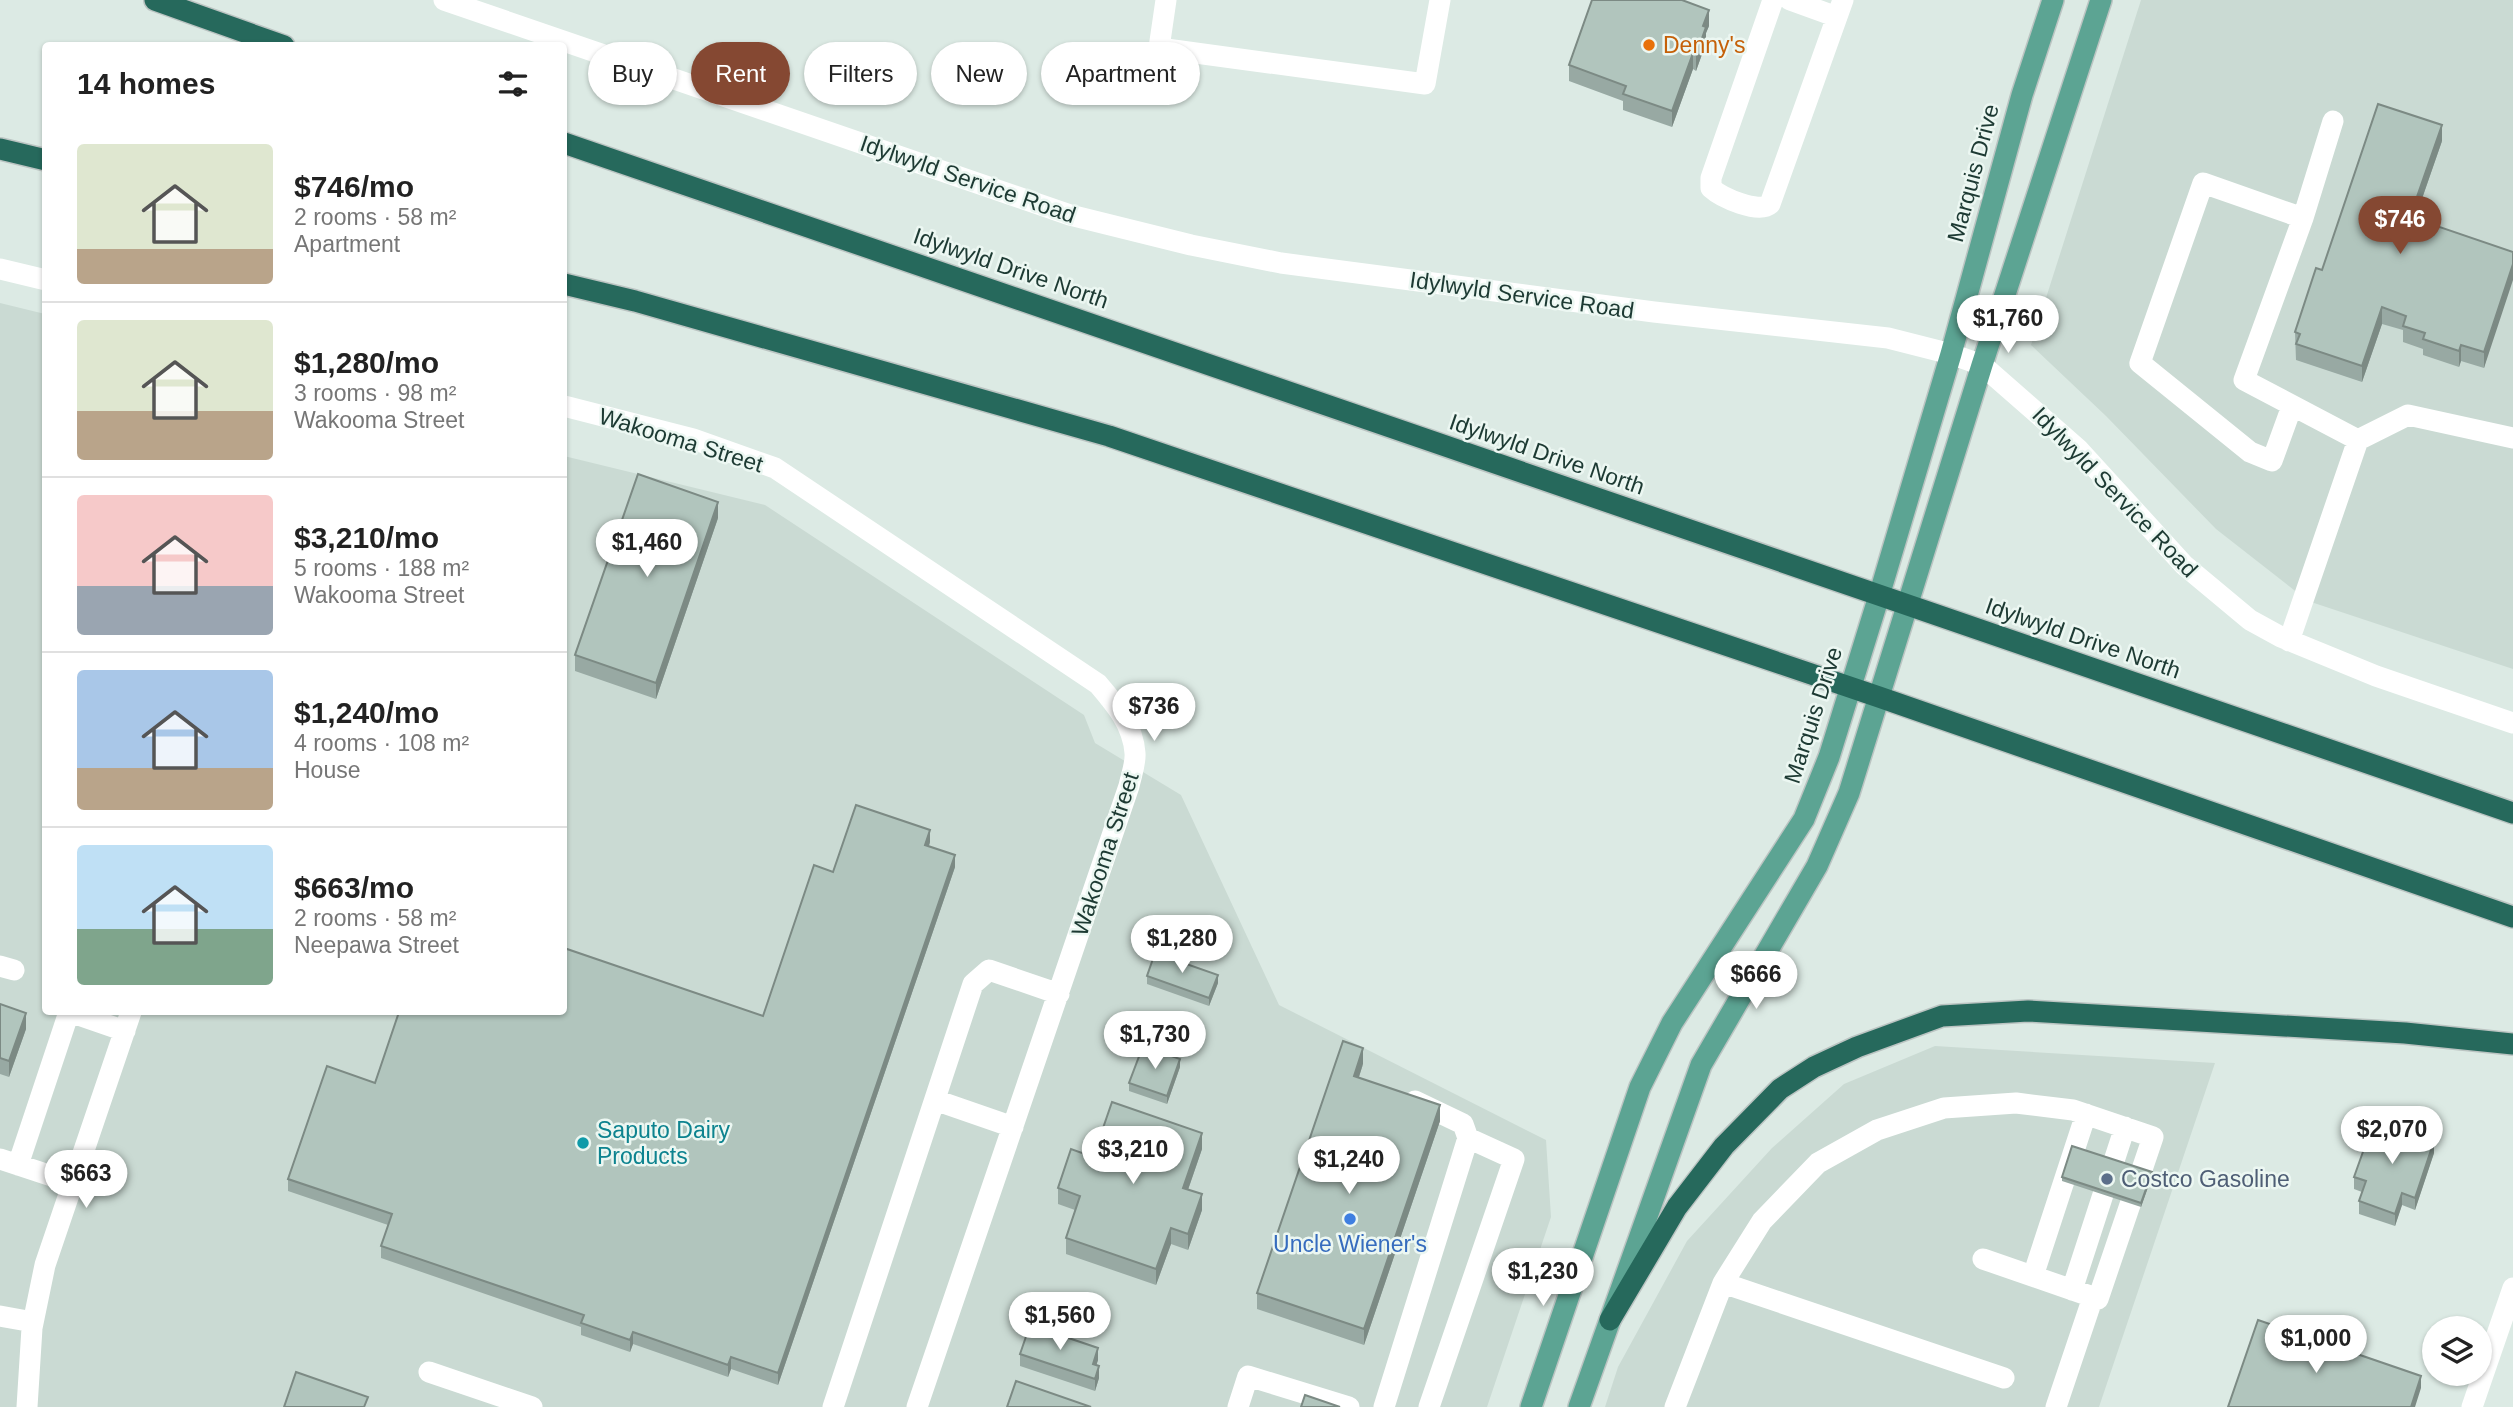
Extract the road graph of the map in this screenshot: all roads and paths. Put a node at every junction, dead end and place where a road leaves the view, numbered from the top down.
1 (156, 0) edge
2 (444, 0) edge
3 (1166, 0) edge
4 (1440, 0) edge
5 (1773, 0) edge
6 (1790, 0) edge
7 (2053, 0) edge
8 (2101, 0) edge
9 (1840, 8) edge
10 (273, 42) edge
11 (566, 42) edge
12 (567, 42) edge
13 (2333, 121) dead end
14 (567, 144) edge
15 (0, 149) edge
16 (42, 159) edge
17 (2302, 218) junction
18 (0, 269) edge
19 (42, 279) edge
20 (567, 285) edge
21 (1951, 354) junction
22 (1982, 365) junction
23 (2292, 406) junction
24 (567, 407) edge
25 (2513, 438) edge
26 (2358, 440) junction
27 (1879, 596) junction
28 (1908, 607) junction
29 (2289, 641) junction
30 (1850, 688) junction
31 (1879, 697) junction
32 (2513, 723) edge
33 (2513, 813) edge
34 (2513, 917) edge
35 (1059, 994) junction
36 (69, 1015) edge
37 (89, 1015) edge
38 (128, 1021) edge
39 (2513, 1044) edge
40 (1402, 1096) edge
41 (934, 1100) junction
42 (2113, 1123) junction
43 (1013, 1127) junction
44 (1468, 1138) junction
45 (9, 1162) edge
46 (73, 1183) junction
47 (1983, 1259) dead end
48 (1723, 1283) junction
49 (2065, 1288) junction
50 (2513, 1288) edge
51 (0, 1315) edge
52 (1610, 1321) junction
53 (33, 1322) junction
54 (429, 1372) dead end
55 (2004, 1378) dead end
56 (27, 1407) edge
57 (532, 1407) edge
58 (834, 1407) edge
59 (917, 1407) edge
60 (1238, 1407) edge
61 (1349, 1407) edge
62 (1384, 1407) edge
63 (1429, 1407) edge
64 (1531, 1407) edge
65 (1579, 1407) edge
66 (1675, 1407) edge
67 (2056, 1407) edge
68 (2472, 1407) edge

1 - 10 highway
2 - 11 street, Idylwyld Service Road
3 - 4 street
5 - 9 street
6 - 9 street
7 - 21 main road, Marquis Drive
8 - 22 main road
12 - 21 street, Idylwyld Service Road
13 - 17 street
14 - 27 highway, Idylwyld Drive North
15 - 16 highway
17 - 23 street
17 - 23 street
18 - 19 street
20 - 30 highway
21 - 22 street, Idylwyld Service Road
21 - 27 main road, Marquis Drive
22 - 28 main road
22 - 29 street, Idylwyld Service Road
23 - 26 street
24 - 35 street, Wakooma Street
25 - 26 street
26 - 29 street
27 - 28 highway, Idylwyld Drive North
27 - 30 main road, Marquis Drive
28 - 31 main road
28 - 33 highway, Idylwyld Drive North
29 - 32 street, Idylwyld Service Road
30 - 31 highway
30 - 64 main road, Marquis Drive
31 - 34 highway
31 - 52 main road
35 - 41 street
35 - 43 street, Wakooma Street
36 - 45 street
37 - 38 street
38 - 46 street
39 - 52 highway
40 - 44 street
41 - 43 street
41 - 58 street
42 - 48 street
42 - 49 street
42 - 49 street
42 - 49 street
43 - 59 street, Wakooma Street
44 - 62 street
44 - 63 street
45 - 46 street
46 - 53 street
47 - 49 street
48 - 55 street
48 - 66 street
49 - 67 street
50 - 68 street
51 - 53 street
52 - 65 main road
53 - 56 street
54 - 57 street
60 - 61 street

